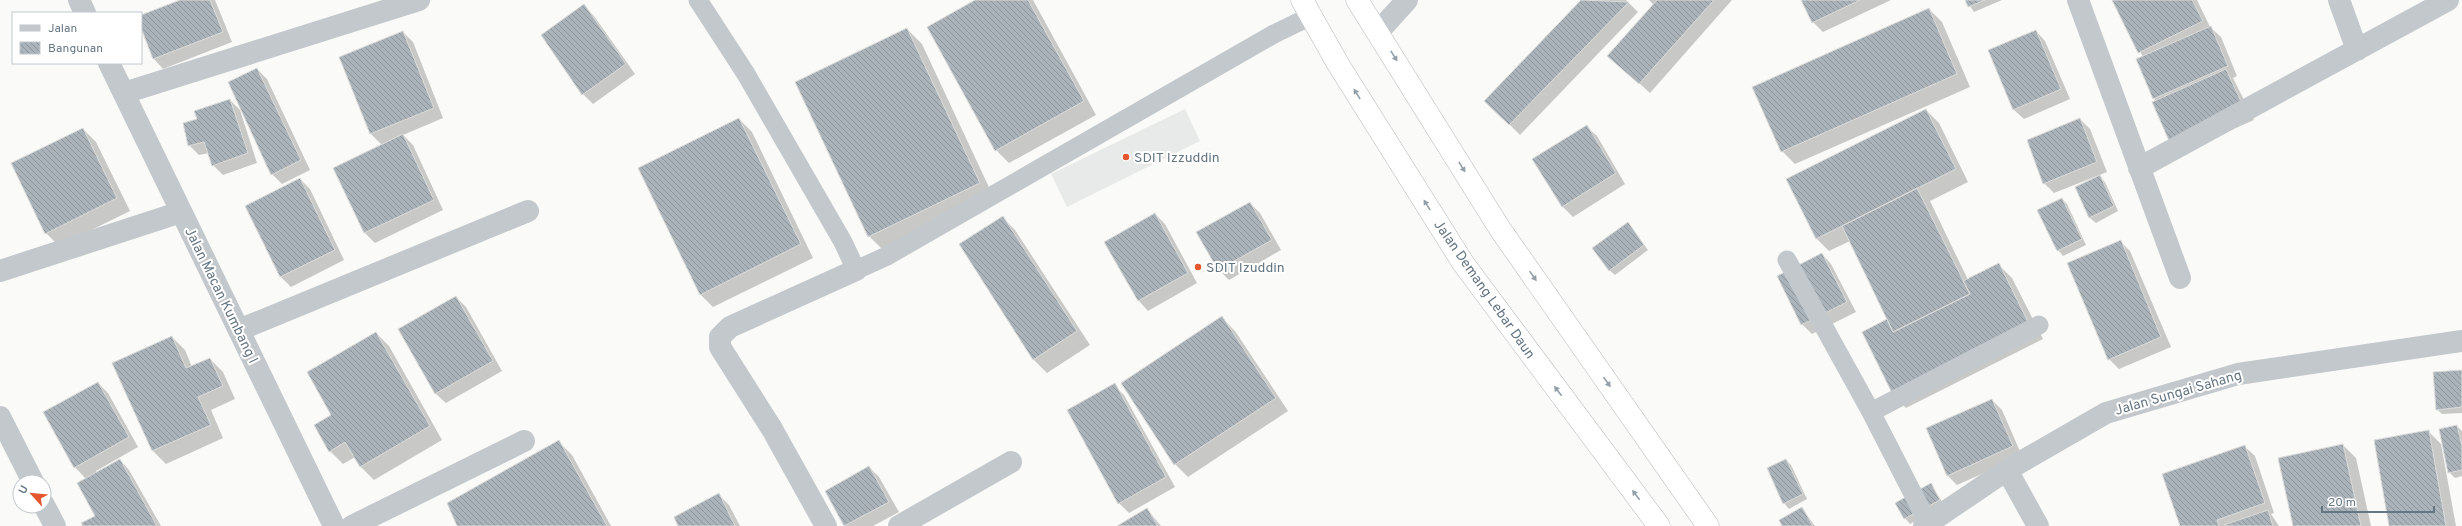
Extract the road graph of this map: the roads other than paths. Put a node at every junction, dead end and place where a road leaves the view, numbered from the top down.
1 (79, 0) edge
2 (419, 0) edge
3 (698, 0) edge
4 (1357, 0) edge
5 (1406, 0) edge
6 (2078, 0) edge
7 (2339, 0) edge
8 (2448, 0) edge
9 (1306, 8) edge
10 (85, 12) edge
11 (1378, 32) junction
12 (2357, 50) junction
13 (110, 64) edge
14 (124, 93) junction
15 (2140, 168) junction
16 (528, 211) dead end
17 (181, 212) junction
18 (1787, 260) dead end
19 (856, 270) junction
20 (0, 271) edge
21 (2180, 278) dead end
22 (2039, 325) dead end
23 (239, 330) junction
24 (2462, 341) edge
25 (1871, 412) junction
26 (0, 417) edge
27 (524, 441) dead end
28 (1011, 462) dead end
29 (2007, 470) junction
30 (28, 474) edge
31 (49, 514) edge
32 (1926, 525) edge
33 (55, 526) edge
34 (334, 526) edge
35 (352, 526) edge
36 (826, 526) edge
37 (899, 526) edge
38 (1659, 526) edge
39 (1708, 526) edge
40 (2038, 526) edge

1 - 10 street
2 - 14 street
3 - 19 lane
4 - 11 highway
5 - 11 street
6 - 15 street
7 - 12 street
8 - 12 street
9 - 19 lane
38 -> 9 highway, Jalan Demang Lebar Daun
11 -> 39 highway
12 - 15 street
13 - 14 street, Jalan Macan Kumbang I
14 - 17 street, Jalan Macan Kumbang I
15 - 21 street
16 - 23 street
17 - 20 street
17 - 23 street, Jalan Macan Kumbang I
18 - 25 lane
19 - 36 street
22 - 25 lane
23 - 34 street, Jalan Macan Kumbang I
24 - 29 street, Jalan Sungai Sahang
25 - 32 lane
26 - 30 street
27 - 35 street
28 - 37 street
29 - 32 street, Jalan Sungai Sahang
29 - 40 street
31 - 33 street

